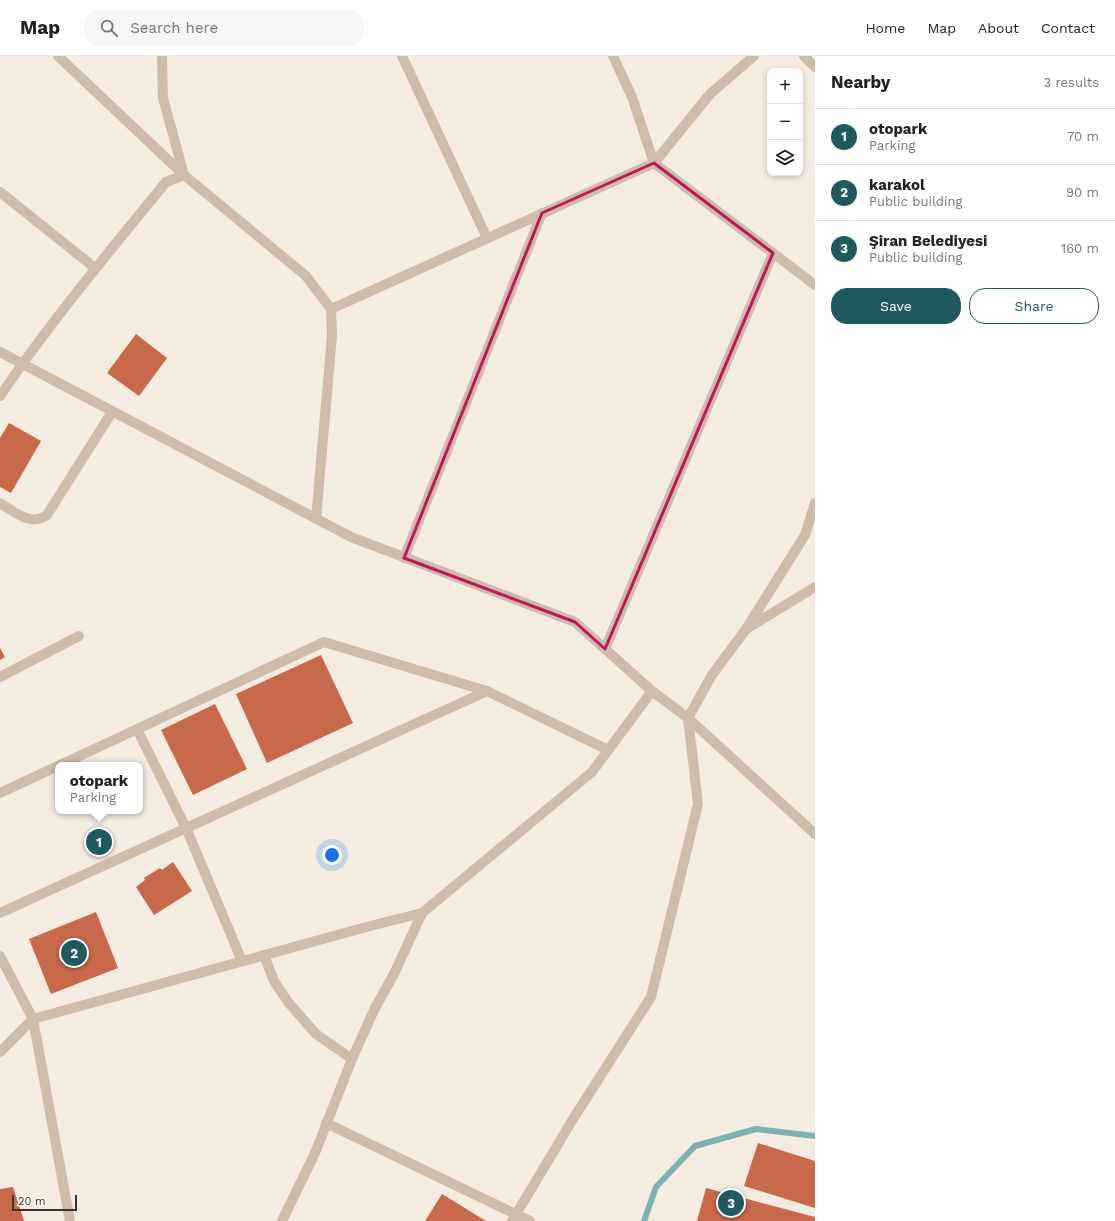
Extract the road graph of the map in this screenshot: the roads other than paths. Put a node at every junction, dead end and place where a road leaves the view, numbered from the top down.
1 (58, 56) edge
2 (162, 56) edge
3 (402, 56) edge
4 (613, 56) edge
5 (754, 56) edge
6 (804, 56) edge
7 (815, 67) edge
8 (654, 163) junction
9 (184, 176) junction
10 (0, 192) edge
11 (542, 213) junction
12 (487, 238) junction
13 (773, 253) junction
14 (95, 268) junction
15 (815, 285) edge
16 (331, 309) junction
17 (0, 352) edge
18 (22, 364) junction
19 (0, 396) edge
20 (112, 412) junction
21 (0, 503) edge
22 (815, 503) edge
23 (316, 519) junction
24 (404, 558) junction
25 (815, 587) edge
26 (746, 629) junction
27 (79, 636) dead end
28 (605, 649) junction
29 (0, 677) edge
30 (487, 691) junction
31 (652, 691) junction
32 (688, 718) junction
33 (137, 729) junction
34 (608, 750) junction
35 (66, 762) edge
36 (55, 767) edge
37 (0, 793) edge
38 (186, 828) junction
39 (815, 834) edge
40 (0, 913) edge
41 (422, 913) junction
42 (264, 955) junction
43 (0, 956) edge
44 (242, 961) junction
45 (33, 1019) junction
46 (0, 1052) edge
47 (352, 1059) junction
48 (326, 1123) junction
49 (514, 1218) edge
50 (70, 1221) edge
51 (282, 1221) edge
52 (530, 1221) edge

1 - 9 street
2 - 9 street
3 - 12 street
4 - 8 street
5 - 8 street
6 - 7 street
8 - 11 street
8 - 13 street
9 - 14 street
9 - 16 street
10 - 14 street
11 - 12 street
11 - 24 street
12 - 16 street
13 - 15 street
13 - 28 street
14 - 18 street
16 - 23 street
17 - 18 street
18 - 19 street
18 - 20 street
20 - 21 street
20 - 23 street
22 - 26 street
23 - 24 street
24 - 28 street
25 - 26 street
26 - 32 street
27 - 29 street
28 - 31 street
30 - 33 street
30 - 34 street
30 - 38 street
31 - 32 street
31 - 34 street
32 - 39 street
32 - 49 street
33 - 35 street
33 - 38 street
34 - 41 street
36 - 37 street
38 - 40 street
38 - 44 street
41 - 42 street
41 - 47 street
42 - 44 street
42 - 47 street
43 - 45 street
44 - 45 street
45 - 46 street
45 - 50 street
47 - 48 street
48 - 49 street
48 - 51 street
49 - 52 street

